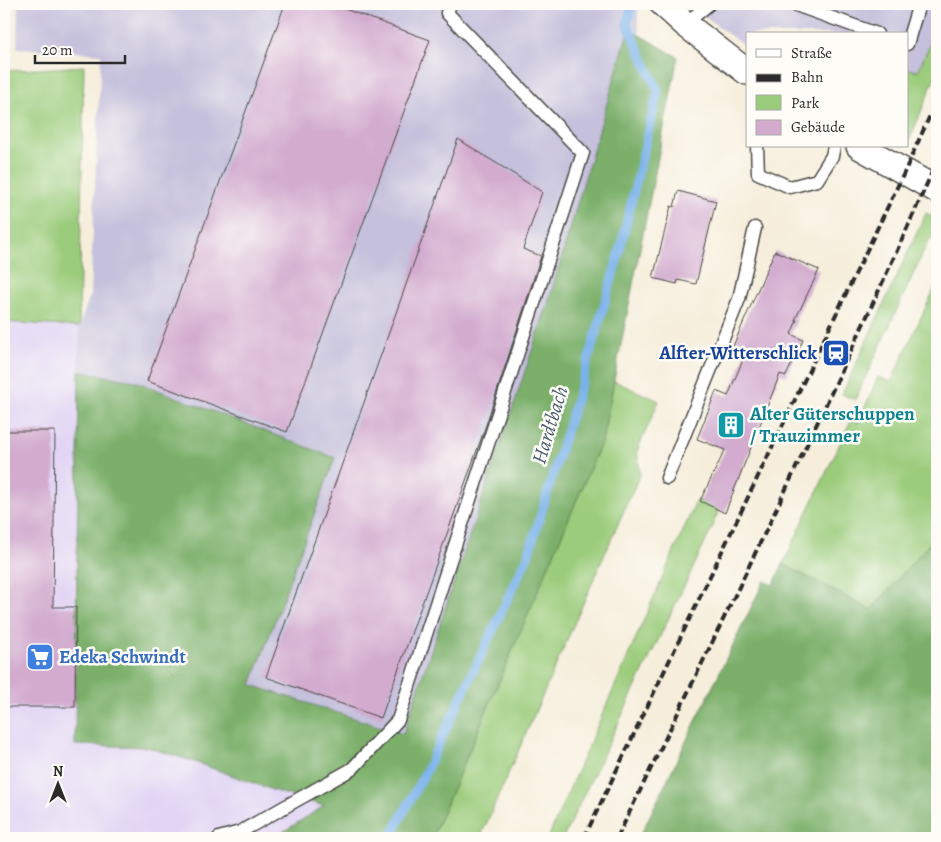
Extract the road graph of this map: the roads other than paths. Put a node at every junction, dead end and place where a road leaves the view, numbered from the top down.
1 (450, 4) edge
2 (663, 4) edge
3 (709, 4) edge
4 (793, 4) edge
5 (918, 4) edge
6 (685, 24) junction
7 (871, 32) edge
8 (908, 40) edge
9 (746, 71) edge
10 (757, 148) edge
11 (834, 148) edge
12 (863, 148) edge
13 (937, 190) edge
14 (755, 228) dead end
15 (667, 478) dead end
16 (220, 838) edge

1 - 16 lane
2 - 6 street
3 - 6 lane
4 - 7 lane
5 - 8 lane
6 - 9 street
10 - 11 lane
12 - 13 street
14 - 15 lane

